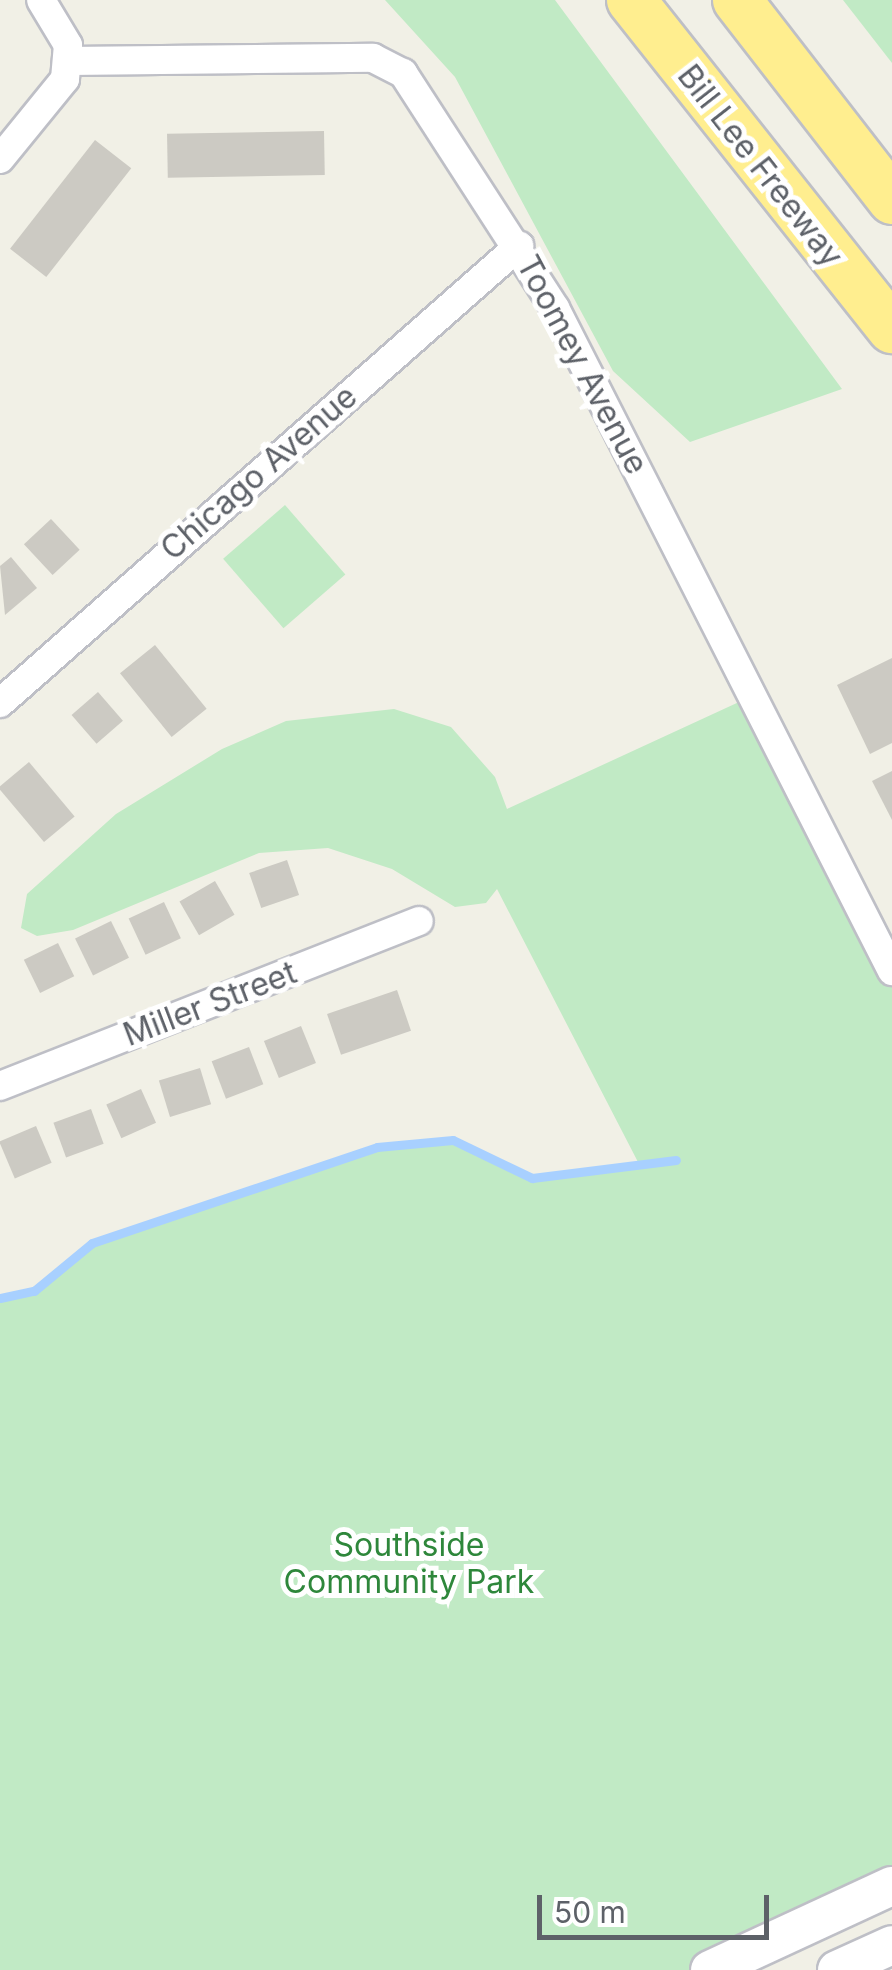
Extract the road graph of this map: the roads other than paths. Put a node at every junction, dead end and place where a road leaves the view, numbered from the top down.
1 (41, 0) edge
2 (631, 0) edge
3 (737, 0) edge
4 (68, 61) junction
5 (0, 159) edge
6 (892, 200) edge
7 (519, 246) junction
8 (892, 329) edge
9 (0, 702) edge
10 (419, 922) dead end
11 (892, 971) edge
12 (0, 1086) edge
13 (892, 1886) edge
14 (892, 1945) edge
15 (710, 1970) edge
16 (837, 1970) edge

1 - 4 street
2 - 8 highway, Bill Lee Freeway
3 - 6 highway
4 - 5 street
4 - 7 street, Toomey Avenue
7 - 9 street, Chicago Avenue
7 - 11 street, Toomey Avenue
10 - 12 street, Miller Street
13 - 15 main road
14 - 16 main road

